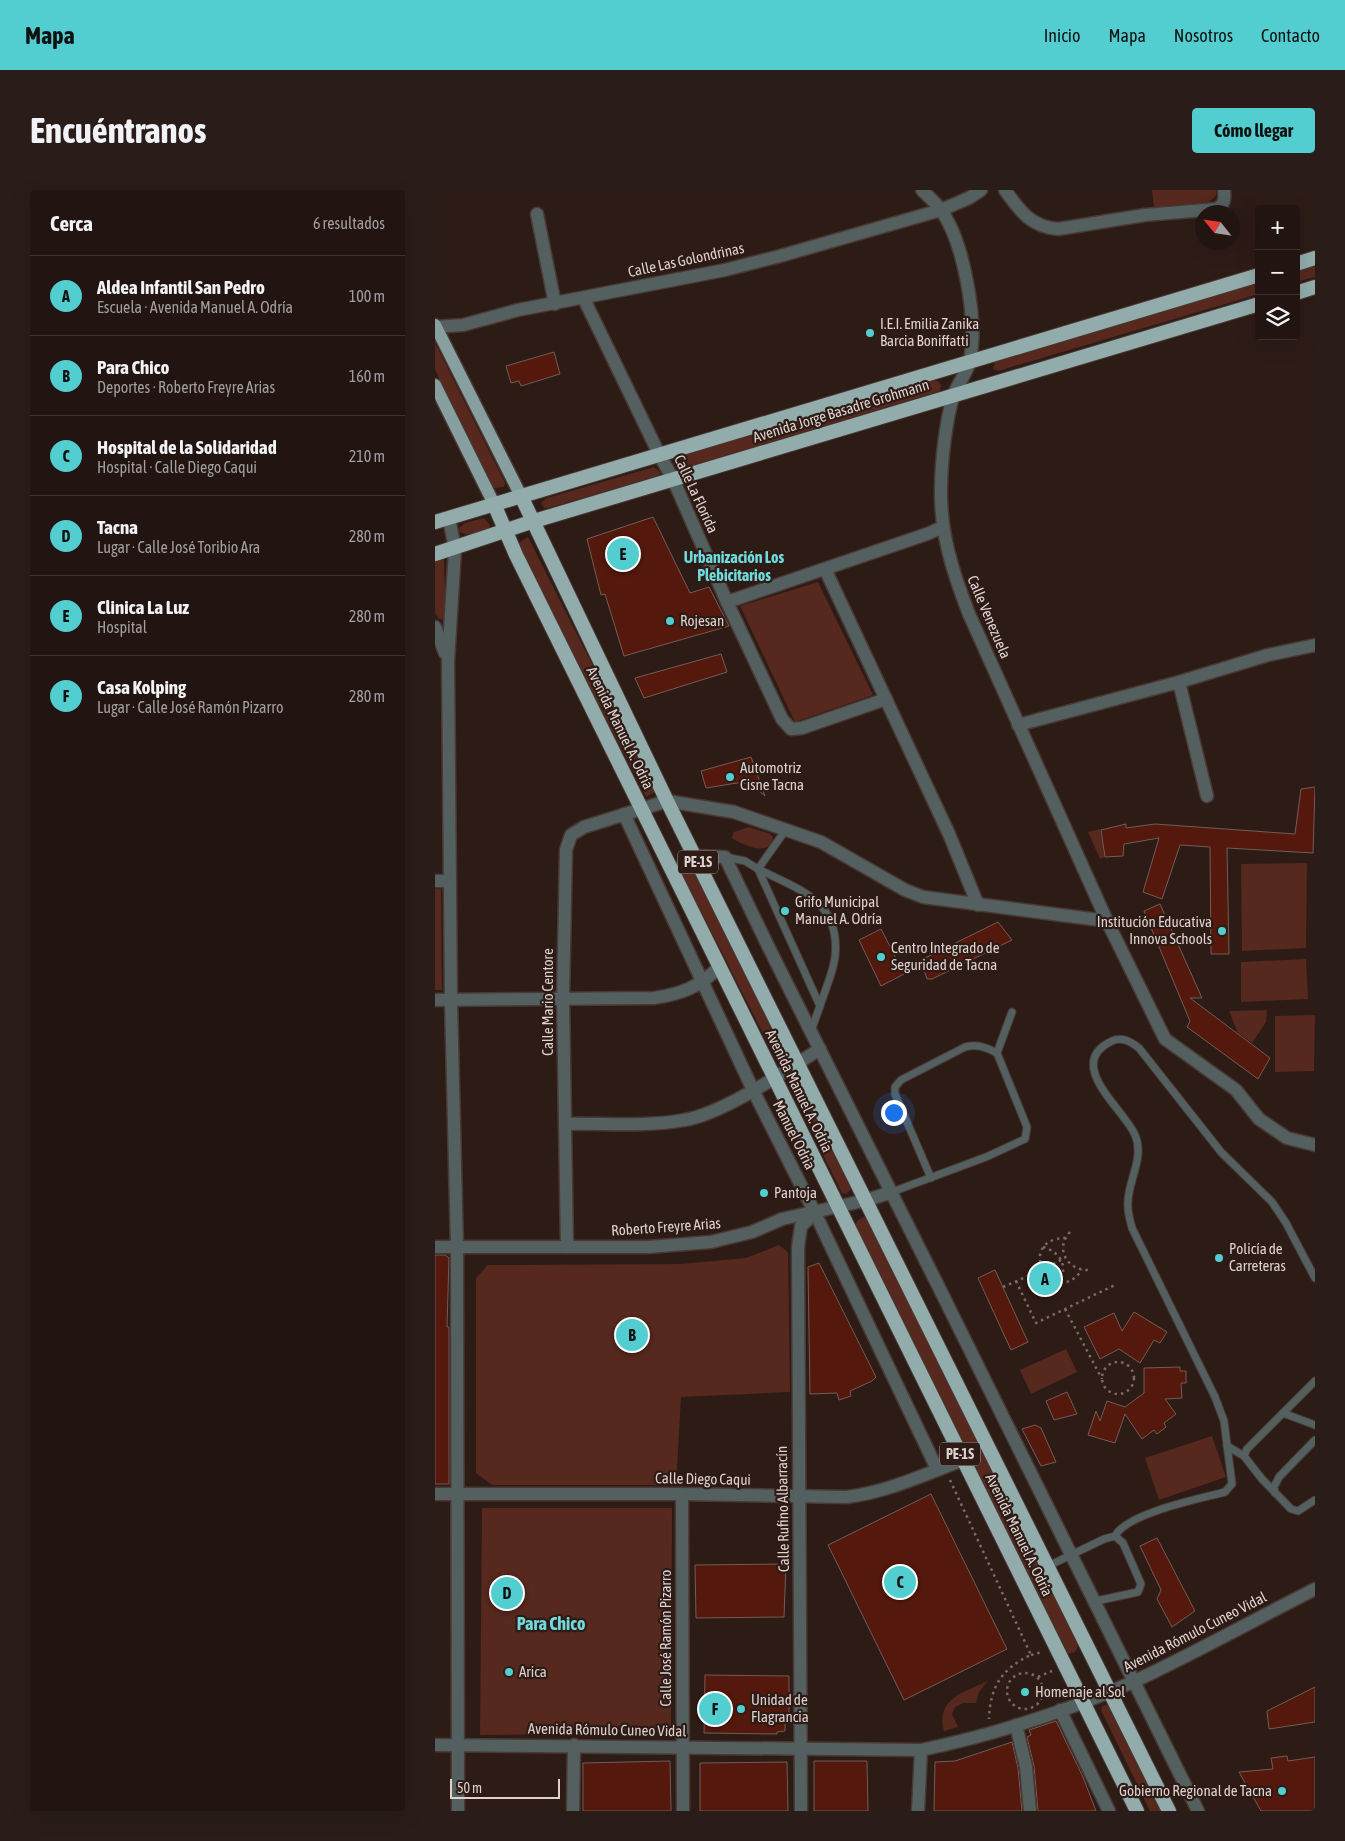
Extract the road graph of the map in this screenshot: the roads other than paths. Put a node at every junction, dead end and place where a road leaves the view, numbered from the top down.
1 (922, 190) edge
2 (981, 190) edge
3 (1005, 190) edge
4 (1225, 190) edge
5 (941, 210) junction
6 (537, 214) dead end
7 (1315, 258) edge
8 (1300, 263) edge
9 (1255, 276) edge
10 (1315, 287) edge
11 (1300, 292) edge
12 (584, 299) junction
13 (555, 304) junction
14 (1255, 305) edge
15 (435, 326) edge
16 (970, 361) junction
17 (435, 385) edge
18 (954, 394) junction
19 (660, 456) junction
20 (673, 479) junction
21 (521, 496) junction
22 (494, 504) junction
23 (449, 518) junction
24 (534, 520) junction
25 (435, 522) edge
26 (943, 526) junction
27 (505, 531) junction
28 (455, 549) junction
29 (435, 554) edge
30 (825, 569) junction
31 (727, 602) junction
32 (435, 627) edge
33 (1315, 645) edge
34 (448, 662) junction
35 (1179, 682) junction
36 (886, 699) junction
37 (1018, 725) junction
38 (1207, 796) dead end
39 (667, 801) junction
40 (642, 808) junction
41 (624, 814) junction
42 (787, 828) junction
43 (695, 856) junction
44 (725, 857) junction
45 (758, 869) junction
46 (435, 881) edge
47 (449, 881) junction
48 (979, 905) junction
49 (1107, 921) junction
50 (719, 967) junction
51 (703, 982) junction
52 (563, 998) junction
53 (435, 1000) edge
54 (451, 1000) junction
55 (819, 1006) junction
56 (1012, 1012) dead end
57 (811, 1032) junction
58 (820, 1049) junction
59 (997, 1052) junction
60 (799, 1062) junction
61 (774, 1077) junction
62 (753, 1090) junction
63 (565, 1124) junction
64 (1315, 1145) edge
65 (931, 1178) junction
66 (892, 1192) junction
67 (867, 1200) junction
68 (839, 1206) junction
69 (815, 1213) junction
70 (435, 1247) edge
71 (457, 1247) junction
72 (567, 1247) junction
73 (1315, 1278) edge
74 (1315, 1380) edge
75 (1283, 1413) junction
76 (1315, 1425) edge
77 (1315, 1440) edge
78 (1227, 1446) junction
79 (1244, 1456) junction
80 (963, 1460) junction
81 (941, 1468) junction
82 (1279, 1477) junction
83 (1262, 1479) junction
84 (1275, 1493) junction
85 (435, 1494) edge
86 (682, 1494) junction
87 (457, 1495) junction
88 (799, 1498) junction
89 (1315, 1500) edge
90 (1115, 1536) junction
91 (1073, 1554) junction
92 (1048, 1566) junction
93 (1315, 1589) edge
94 (1096, 1601) junction
95 (1133, 1682) junction
96 (1110, 1691) junction
97 (1083, 1701) junction
98 (1060, 1710) junction
99 (1016, 1725) junction
100 (458, 1744) junction
101 (435, 1745) edge
102 (574, 1746) junction
103 (682, 1748) junction
104 (802, 1748) junction
105 (921, 1750) junction
106 (457, 1811) edge
107 (573, 1811) edge
108 (683, 1811) edge
109 (801, 1811) edge
110 (918, 1811) edge
111 (1030, 1811) edge
112 (1109, 1811) edge
113 (1137, 1811) edge
114 (1169, 1811) edge
115 (1198, 1811) edge

1 - 5 street, Calle Venezuela
2 - 5 street, Calle Las Golondrinas
3 - 4 street
5 - 12 street, Calle Las Golondrinas
5 - 16 street, Calle Venezuela
6 - 13 street
7 - 8 highway
9 - 16 highway, Avenida Jorge Basadre Grohmann
10 - 11 highway
12 - 13 street, Calle Las Golondrinas
12 - 19 street, Calle La Florida
13 - 15 street, Calle Las Golondrinas
14 - 18 highway, Avenida Jorge Basadre Grohmann
15 - 21 main road, Avenida Manuel A. Odría
16 - 18 street, Calle Venezuela
16 - 19 highway, Avenida Jorge Basadre Grohmann
17 - 22 main road, Avenida Manuel A. Odría
18 - 20 highway, Avenida Jorge Basadre Grohmann
18 - 26 street, Calle Venezuela
19 - 20 street, Calle La Florida
19 - 21 highway, Avenida Jorge Basadre Grohmann
20 - 24 highway, Avenida Jorge Basadre Grohmann
20 - 31 street, Calle La Florida
21 - 22 highway, Avenida Jorge Basadre Grohmann
21 - 24 highway, Avenida Manuel A. Odría / PE-1S
22 - 23 highway, Avenida Jorge Basadre Grohmann
22 - 27 highway, Avenida Manuel A. Odría
23 - 25 highway, Avenida Jorge Basadre Grohmann
23 - 28 street
24 - 27 highway, Avenida Jorge Basadre Grohmann
24 - 39 highway, Avenida Manuel A. Odría / PE-1S
26 - 30 street
26 - 37 street, Calle Venezuela
27 - 28 highway, Avenida Jorge Basadre Grohmann
27 - 40 highway, Avenida Manuel A. Odría / PE-1S
28 - 29 highway, Avenida Jorge Basadre Grohmann
28 - 34 street
30 - 31 street
30 - 36 street
31 - 36 street, Calle La Florida
32 - 34 street
33 - 35 street
34 - 47 street
35 - 37 street
35 - 38 street
36 - 48 street
37 - 49 street, Calle Venezuela
39 - 40 street, Calle Mario Centore
39 - 42 street
39 - 43 highway, Avenida Manuel A. Odría / PE-1S
40 - 41 street, Calle Mario Centore
40 - 50 highway, Avenida Manuel A. Odría / PE-1S
41 - 51 street, Manuel Odria
41 - 52 street, Calle Mario Centore
42 - 45 lane
42 - 48 street
43 - 44 street
43 - 60 highway, Avenida Manuel A. Odría / PE-1S
44 - 45 lane
44 - 57 street
45 - 55 lane
45 - 55 lane
46 - 47 street
47 - 54 street
48 - 49 street
49 - 64 street, Calle Venezuela
50 - 51 street
50 - 61 highway, Avenida Manuel A. Odría / PE-1S
51 - 52 street
51 - 62 street, Manuel Odria
52 - 54 street
52 - 63 street, Calle Mario Centore
53 - 54 street
54 - 71 street
55 - 57 lane
56 - 59 lane
57 - 58 street
58 - 60 street
58 - 66 street
59 - 65 lane
59 - 65 lane
60 - 61 street
60 - 67 highway, Avenida Manuel A. Odría / PE-1S
61 - 62 street
61 - 68 highway, Avenida Manuel A. Odría / PE-1S
62 - 63 street
62 - 69 street, Manuel Odria
63 - 72 street, Calle Mario Centore
65 - 66 lane
66 - 67 street, Roberto Freyre Arias
66 - 91 street
67 - 68 street, Roberto Freyre Arias
67 - 92 highway, Avenida Manuel A. Odría / PE-1S
68 - 69 street, Roberto Freyre Arias
68 - 80 highway, Avenida Manuel A. Odría / PE-1S
69 - 72 street, Roberto Freyre Arias
69 - 81 street, Manuel Odria
69 - 88 street, Calle Rufino Albarracín
70 - 71 street, Roberto Freyre Arias
71 - 72 street, Roberto Freyre Arias
71 - 87 street
73 - 78 lane
74 - 75 lane
75 - 76 lane
75 - 79 lane
77 - 82 lane
78 - 79 lane
78 - 90 lane
79 - 83 lane
80 - 81 street, Calle Diego Caqui
80 - 97 highway, Avenida Manuel A. Odría / PE-1S
81 - 88 street, Calle Diego Caqui
82 - 83 lane
82 - 84 lane
83 - 84 lane
84 - 89 lane
85 - 87 street, Calle Diego Caqui
86 - 87 street, Calle Diego Caqui
86 - 88 street, Calle Diego Caqui
86 - 103 street, Calle José Ramón Pizarro
87 - 100 street
88 - 104 street, Calle Rufino Albarracín
90 - 91 lane
90 - 94 lane
91 - 92 lane
91 - 94 street
92 - 96 highway, Avenida Manuel A. Odría / PE-1S
93 - 95 street, Avenida Rómulo Cuneo Vidal
94 - 95 street
95 - 96 street, Avenida Rómulo Cuneo Vidal
95 - 115 street
96 - 97 street, Avenida Rómulo Cuneo Vidal
96 - 114 highway, Avenida Manuel A. Odría / PE-1S
97 - 98 street, Avenida Rómulo Cuneo Vidal
97 - 113 highway, Avenida Manuel A. Odría / PE-1S
98 - 99 street, Avenida Rómulo Cuneo Vidal
98 - 112 street
99 - 105 street, Avenida Rómulo Cuneo Vidal
99 - 111 street
100 - 101 street, Avenida Rómulo Cuneo Vidal
100 - 102 street, Avenida Rómulo Cuneo Vidal
100 - 106 street
102 - 103 street, Avenida Rómulo Cuneo Vidal
102 - 107 street
103 - 104 street, Avenida Rómulo Cuneo Vidal
103 - 108 street, Calle José Ramón Pizarro
104 - 105 street, Avenida Rómulo Cuneo Vidal
104 - 109 street, Calle Rufino Albarracín
105 - 110 street

